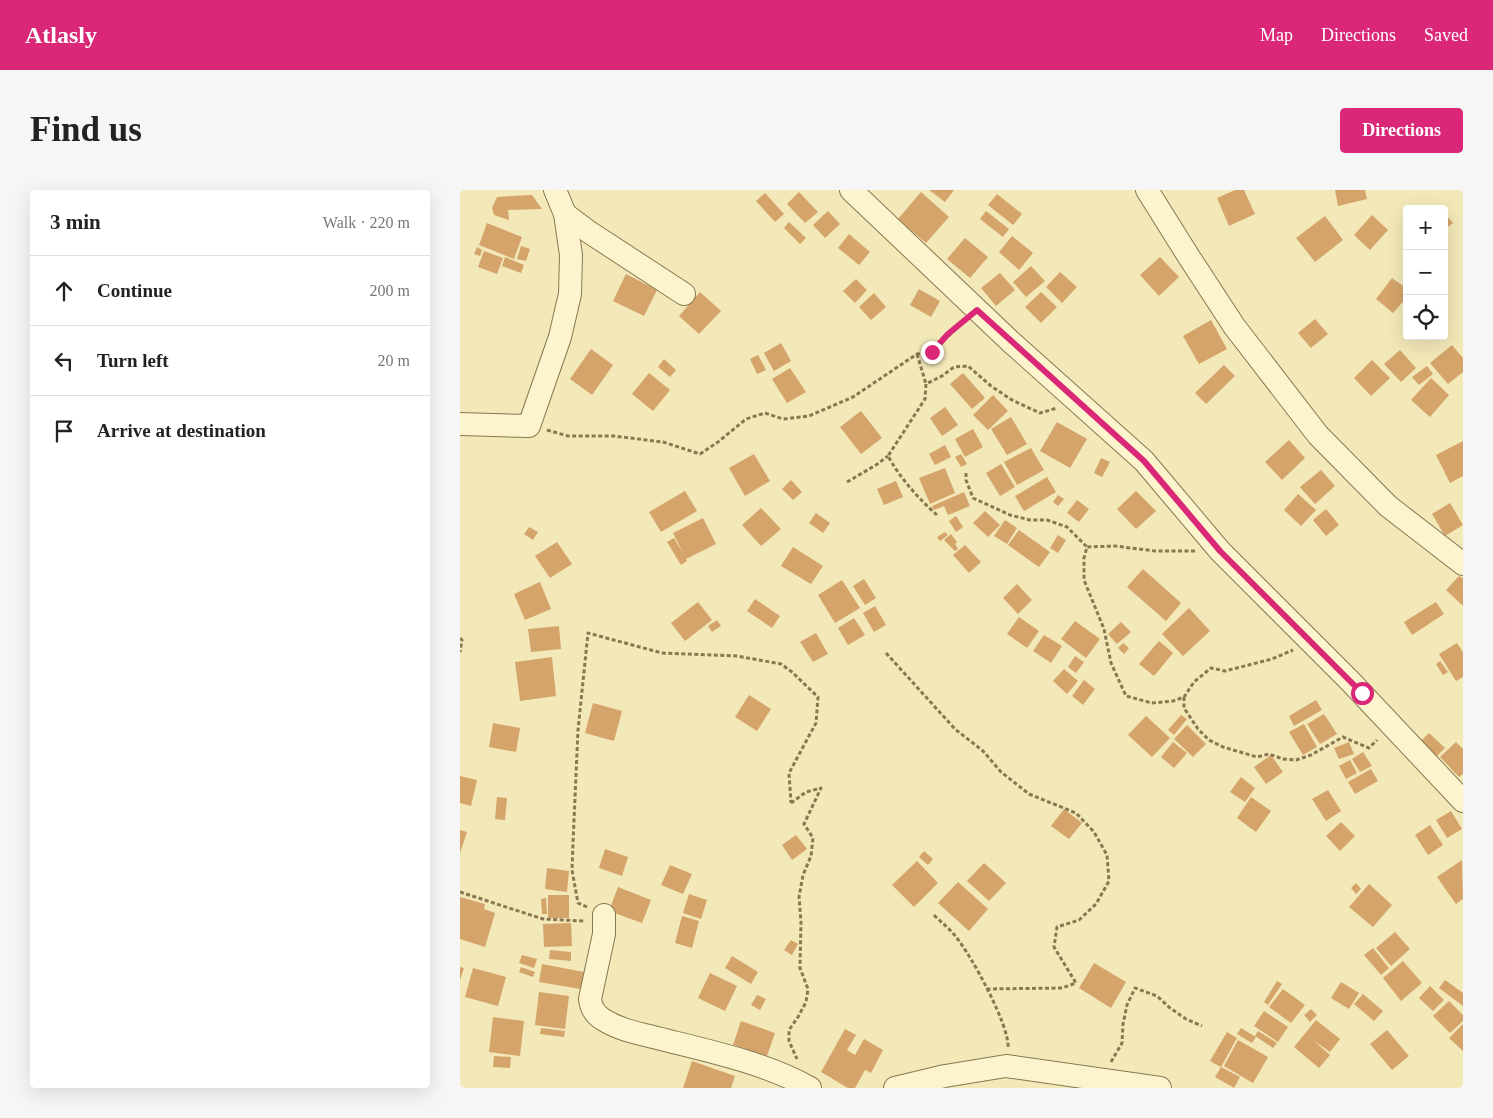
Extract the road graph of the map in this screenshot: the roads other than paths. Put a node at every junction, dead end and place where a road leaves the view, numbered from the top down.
1 (555, 190) edge
2 (851, 190) edge
3 (1148, 190) edge
4 (565, 214) junction
5 (684, 294) dead end
6 (460, 424) edge
7 (1463, 564) edge
8 (1463, 801) edge
9 (604, 915) road end
10 (800, 1083) edge
11 (895, 1088) edge
12 (1160, 1088) edge

1 - 4 street
2 - 8 street
3 - 7 street
4 - 5 street
4 - 6 street
9 - 10 street
11 - 12 street

